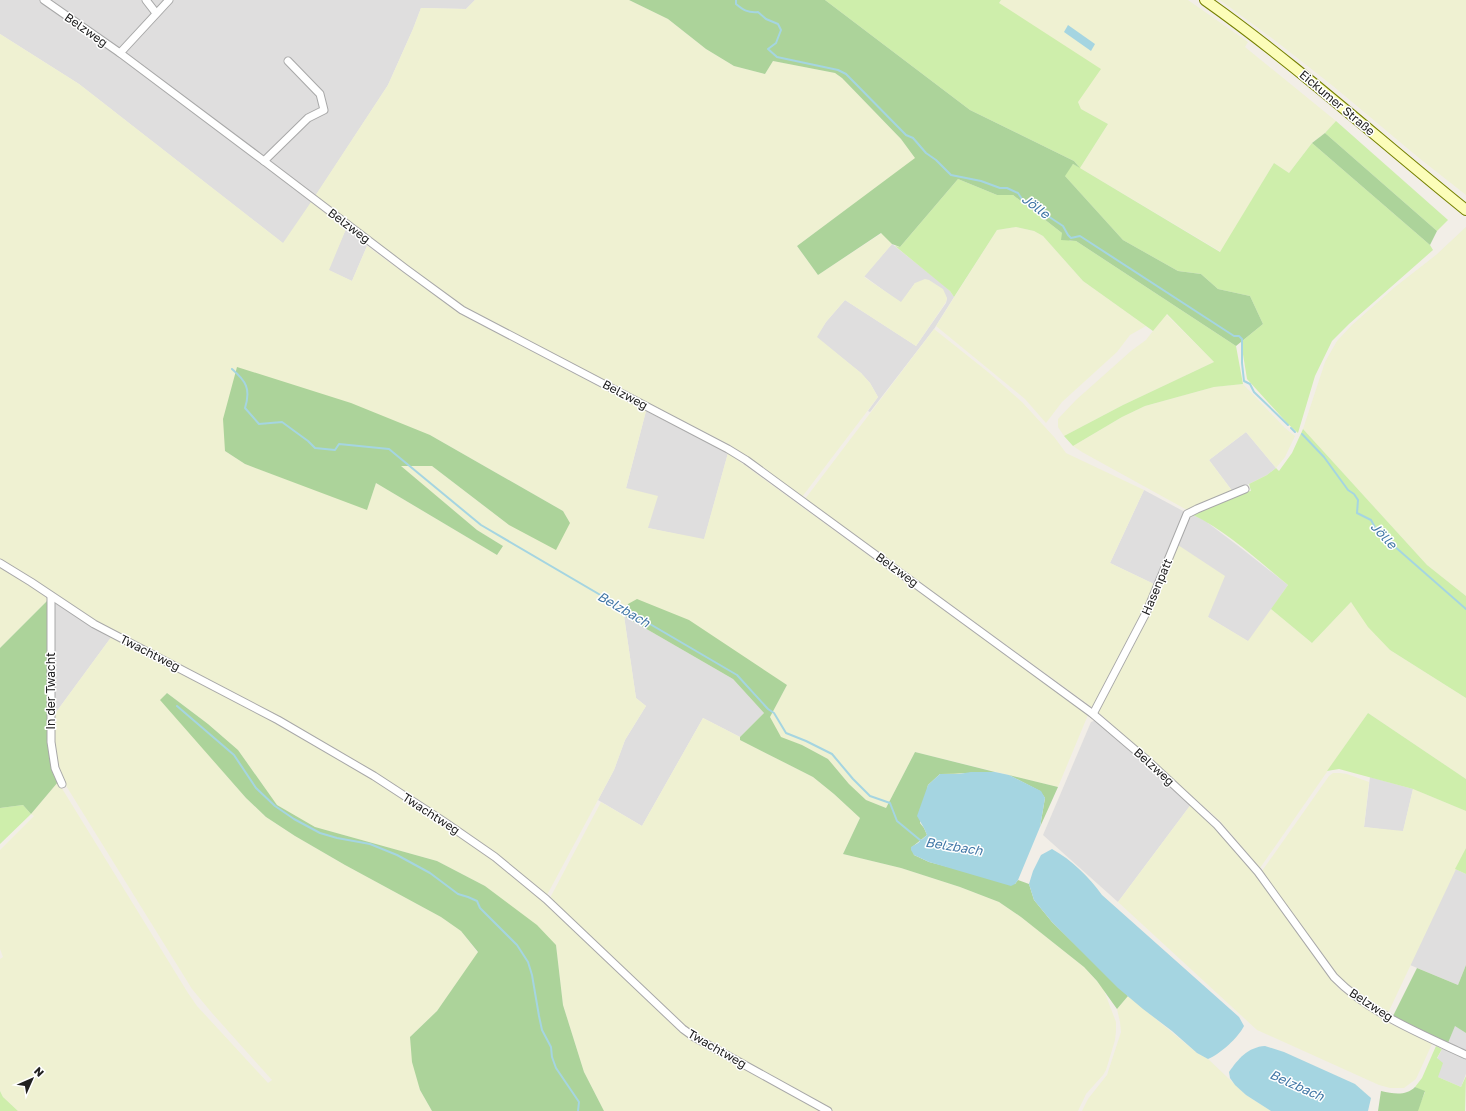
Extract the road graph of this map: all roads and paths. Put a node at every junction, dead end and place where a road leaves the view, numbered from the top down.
1 (44, 0) edge
2 (146, 0) edge
3 (168, 0) edge
4 (1209, 1) edge
5 (156, 13) junction
6 (120, 53) junction
7 (288, 61) dead end
8 (264, 161) junction
9 (1466, 210) edge
10 (1246, 489) dead end
11 (0, 563) edge
12 (51, 596) junction
13 (1093, 714) junction
14 (62, 784) dead end
15 (1466, 1055) edge
16 (828, 1111) edge

1 - 6 street, Belzweg
2 - 5 street
3 - 5 street
4 - 9 main road, Eickumer Straße
5 - 6 street
6 - 8 street, Belzweg
7 - 8 street
8 - 13 street, Belzweg
10 - 13 street, Hasenpatt
11 - 12 street, Twachtweg
12 - 14 street, In der Twacht
12 - 16 street, Twachtweg
13 - 15 street, Belzweg

